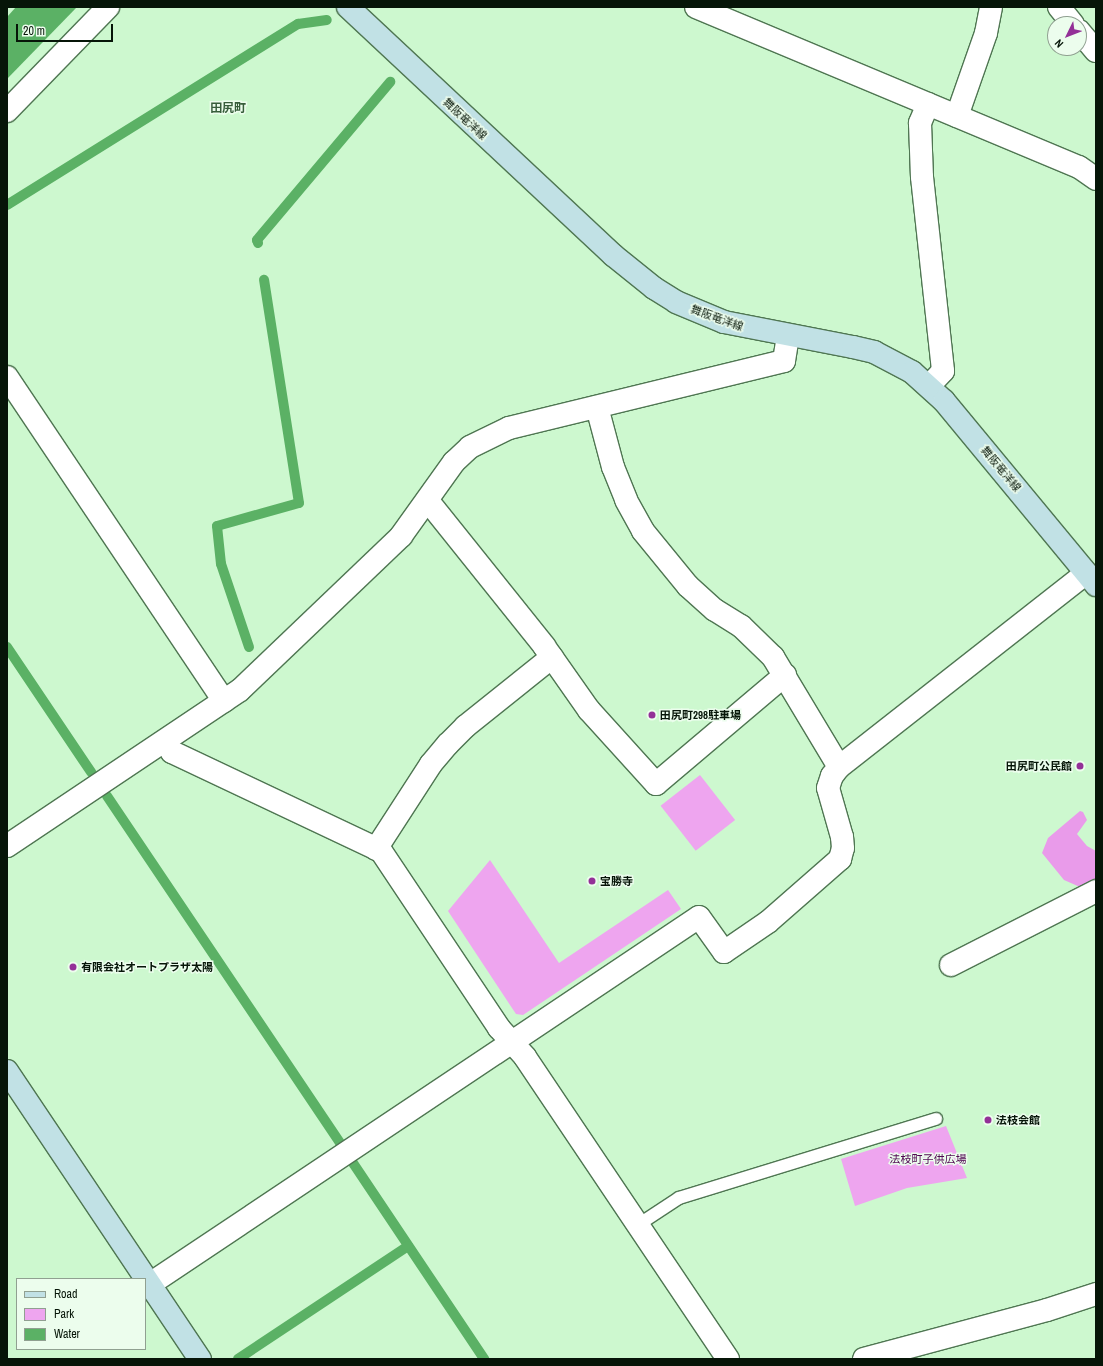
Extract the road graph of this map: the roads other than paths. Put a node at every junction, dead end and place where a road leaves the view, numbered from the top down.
1 (108, 7) edge
2 (696, 7) edge
3 (991, 7) edge
4 (1058, 7) edge
5 (354, 9) edge
6 (1066, 16) edge
7 (1087, 40) edge
8 (1096, 51) edge
9 (928, 104) junction
10 (7, 111) edge
11 (957, 116) junction
12 (1096, 179) edge
13 (788, 336) junction
14 (7, 377) edge
15 (929, 386) junction
16 (597, 407) junction
17 (428, 501) junction
18 (1091, 579) edge
19 (552, 656) junction
20 (785, 675) junction
21 (224, 701) junction
22 (165, 740) junction
23 (839, 767) junction
24 (7, 846) edge
25 (376, 849) junction
26 (1096, 891) edge
27 (951, 965) dead end
28 (512, 1042) junction
29 (7, 1071) edge
30 (936, 1120) dead end
31 (638, 1225) junction
32 (146, 1278) edge
33 (146, 1278) edge
34 (150, 1284) junction
35 (1096, 1294) edge
36 (200, 1359) edge
37 (728, 1359) edge
38 (864, 1359) edge

1 - 10 street
2 - 9 street
3 - 11 street
4 - 6 street
5 - 13 main road, 舞阪竜洋線
7 - 8 street
9 - 11 street
9 - 15 street
11 - 12 street
13 - 15 main road, 舞阪竜洋線
13 - 16 street
14 - 21 street
15 - 18 main road, 舞阪竜洋線
16 - 17 street
16 - 20 street
17 - 19 street
17 - 21 street
18 - 23 street
19 - 20 street
19 - 25 street
20 - 23 street
21 - 22 street
22 - 24 street
22 - 25 street
23 - 28 street
25 - 28 street
26 - 27 street
28 - 31 street
28 - 34 street
29 - 33 main road
30 - 31 lane
31 - 37 street
32 - 34 main road
34 - 36 main road
35 - 38 street

